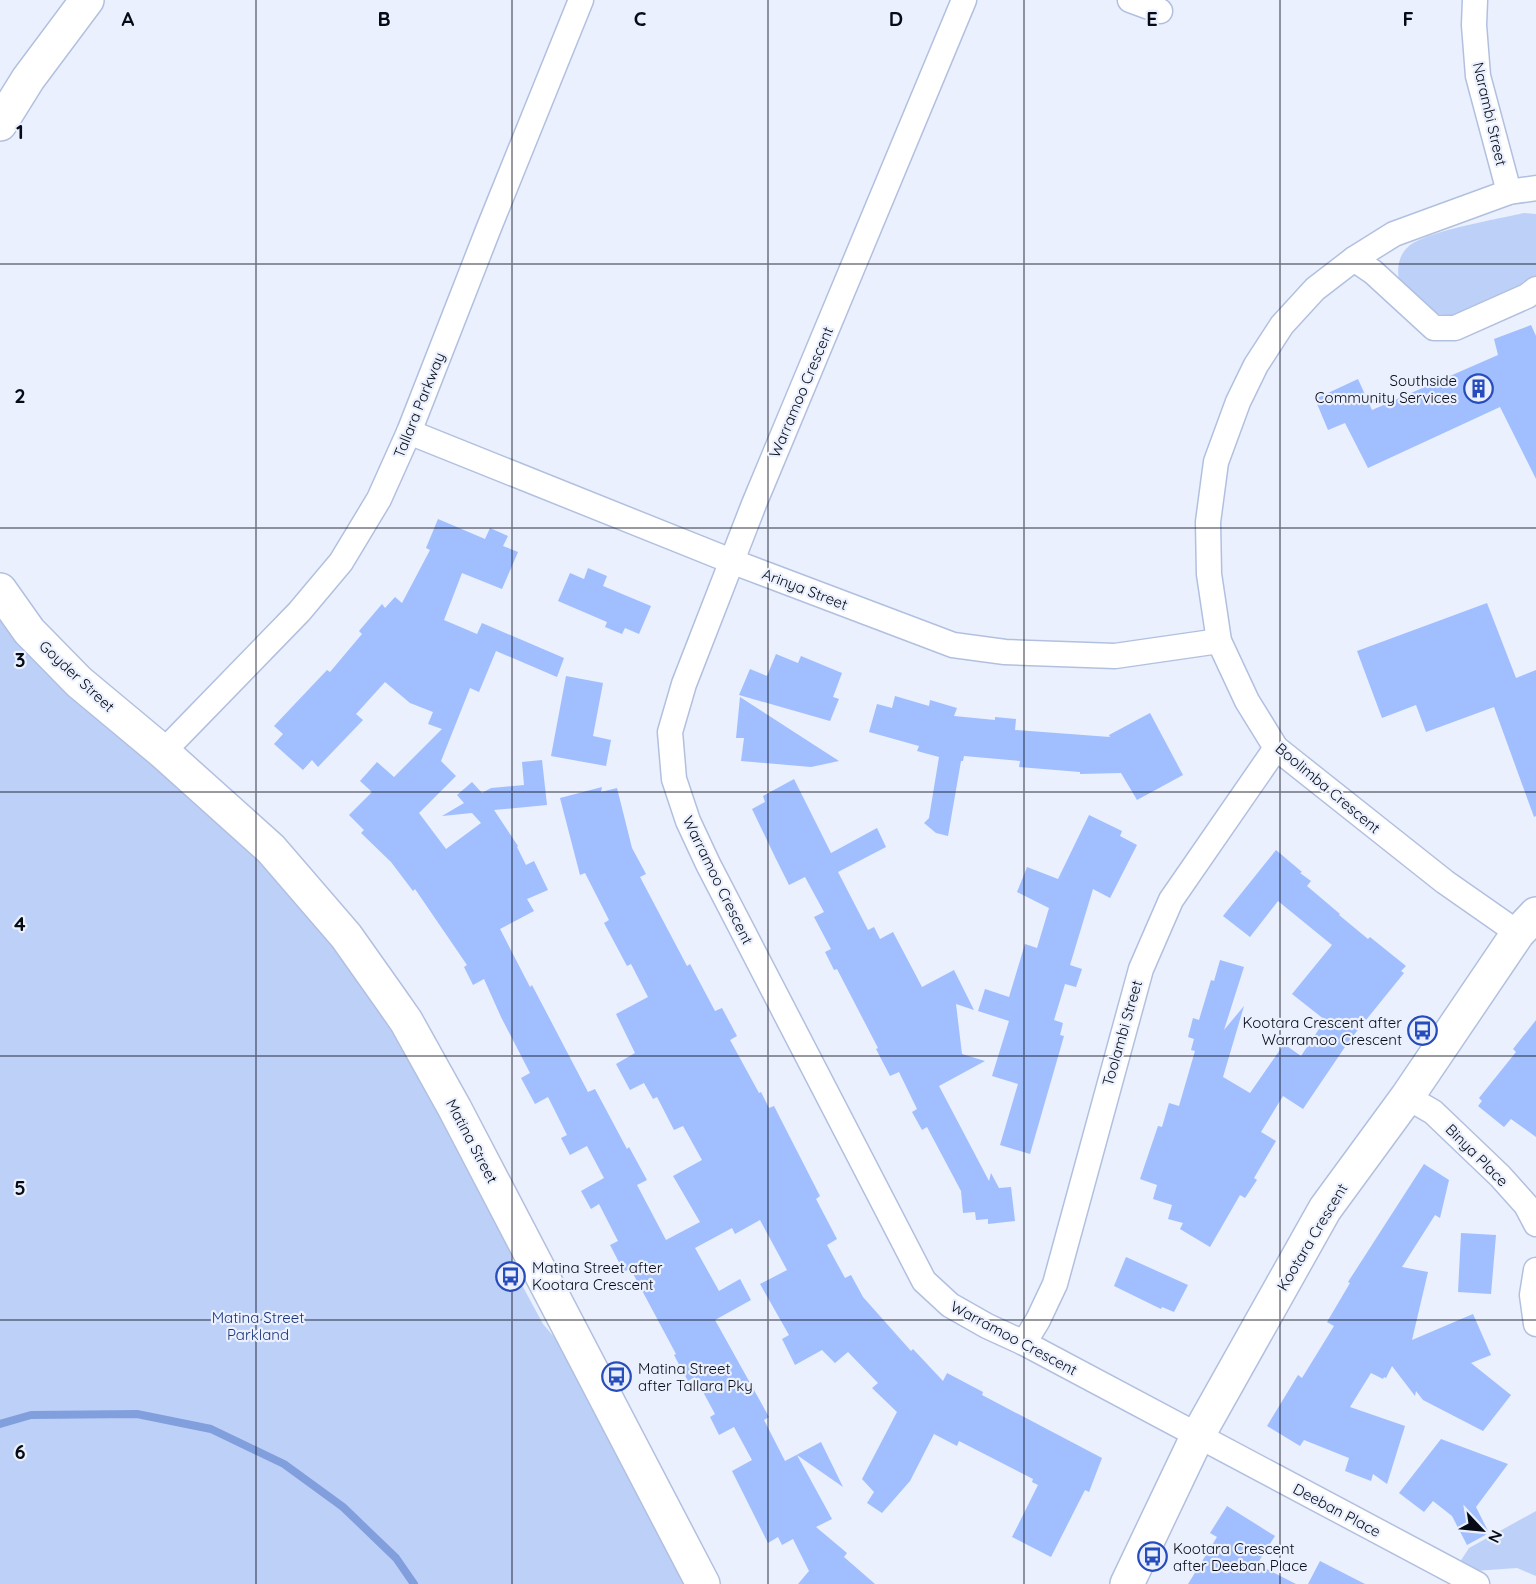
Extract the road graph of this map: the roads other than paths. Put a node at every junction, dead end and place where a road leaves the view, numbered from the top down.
1 (87, 0) edge
2 (581, 0) edge
3 (964, 0) edge
4 (1130, 0) edge
5 (1475, 0) edge
6 (1160, 11) dead end
7 (0, 124) edge
8 (1536, 188) edge
9 (1509, 192) junction
10 (1354, 259) junction
11 (1536, 289) edge
12 (409, 432) junction
13 (732, 561) junction
14 (0, 590) edge
15 (1219, 641) junction
16 (1276, 748) junction
17 (163, 752) junction
18 (1527, 924) edge
19 (1407, 1096) junction
20 (1536, 1224) edge
21 (1536, 1270) edge
22 (1536, 1324) edge
23 (1024, 1343) junction
24 (1197, 1437) junction
25 (703, 1584) edge
26 (1127, 1584) edge
27 (1477, 1584) edge

1 - 7 street
2 - 12 street, Tallara Parkway
3 - 13 street, Warramoo Crescent
4 - 6 street
5 - 9 street, Narambi Street
8 - 9 street, Boolimba Crescent
9 - 10 street, Boolimba Crescent
10 - 11 street
10 - 15 street, Boolimba Crescent
12 - 13 street, Arinya Street
12 - 17 street, Tallara Parkway
13 - 15 street, Arinya Street
13 - 23 street, Warramoo Crescent
14 - 17 street, Goyder Street
15 - 16 street, Boolimba Crescent
16 - 18 street, Boolimba Crescent
16 - 23 street, Toolambi Street
17 - 25 street, Matina Street
18 - 19 street, Kootara Crescent
19 - 20 street, Binya Place
19 - 24 street, Kootara Crescent
21 - 22 street
23 - 24 street, Warramoo Crescent
24 - 26 street, Kootara Crescent
24 - 27 street, Deeban Place

